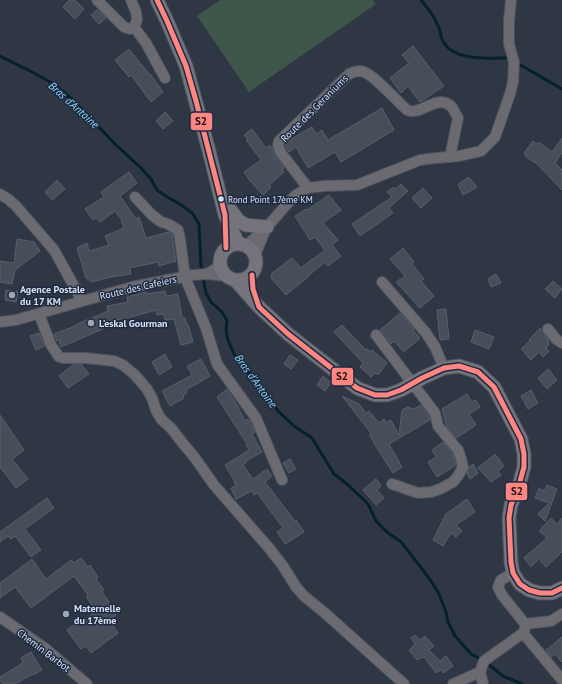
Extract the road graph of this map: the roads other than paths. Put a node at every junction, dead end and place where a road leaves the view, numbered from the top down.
1 (97, 0) edge
2 (131, 0) edge
3 (157, 0) edge
4 (511, 0) edge
5 (134, 27) junction
6 (165, 78) dead end
7 (450, 157) junction
8 (308, 188) junction
9 (0, 194) edge
10 (135, 197) dead end
11 (221, 197) junction
12 (267, 227) junction
13 (241, 248) junction
14 (227, 274) junction
15 (252, 275) junction
16 (189, 276) junction
17 (382, 282) dead end
18 (81, 301) junction
19 (258, 307) junction
20 (39, 314) junction
21 (0, 322) edge
22 (548, 329) dead end
23 (376, 335) dead end
24 (562, 343) edge
25 (444, 368) junction
26 (413, 383) junction
27 (282, 480) dead end
28 (392, 484) dead end
29 (513, 573) junction
30 (562, 588) edge
31 (562, 614) edge
32 (0, 617) edge
33 (524, 629) junction
34 (480, 672) junction
35 (562, 680) edge
36 (87, 684) edge
37 (404, 684) edge
38 (453, 684) edge
39 (483, 684) edge

1 - 5 street
2 - 5 street
3 - 11 main road
4 - 7 street
5 - 6 street
7 - 8 street
7 - 8 street, Route des Geraniums
8 - 12 street
9 - 18 street
10 - 16 street
11 - 12 main road
11 - 13 main road
12 - 13 street
13 - 14 main road
13 - 15 main road
14 - 15 main road
14 - 16 street, Route des Cafeiers
14 - 19 main road
15 - 19 main road
16 - 18 street, Route des Cafeiers
16 - 27 street
17 - 25 street
18 - 20 street, Route des Cafeiers
19 - 26 main road
20 - 21 street, Route des Cafeiers
20 - 37 street
22 - 24 street
23 - 26 street
25 - 26 main road
25 - 29 main road
26 - 28 street
29 - 30 main road
29 - 33 street
31 - 33 street
32 - 36 street, Chemin Barbot
33 - 34 street
33 - 35 street
34 - 38 street
34 - 39 street

